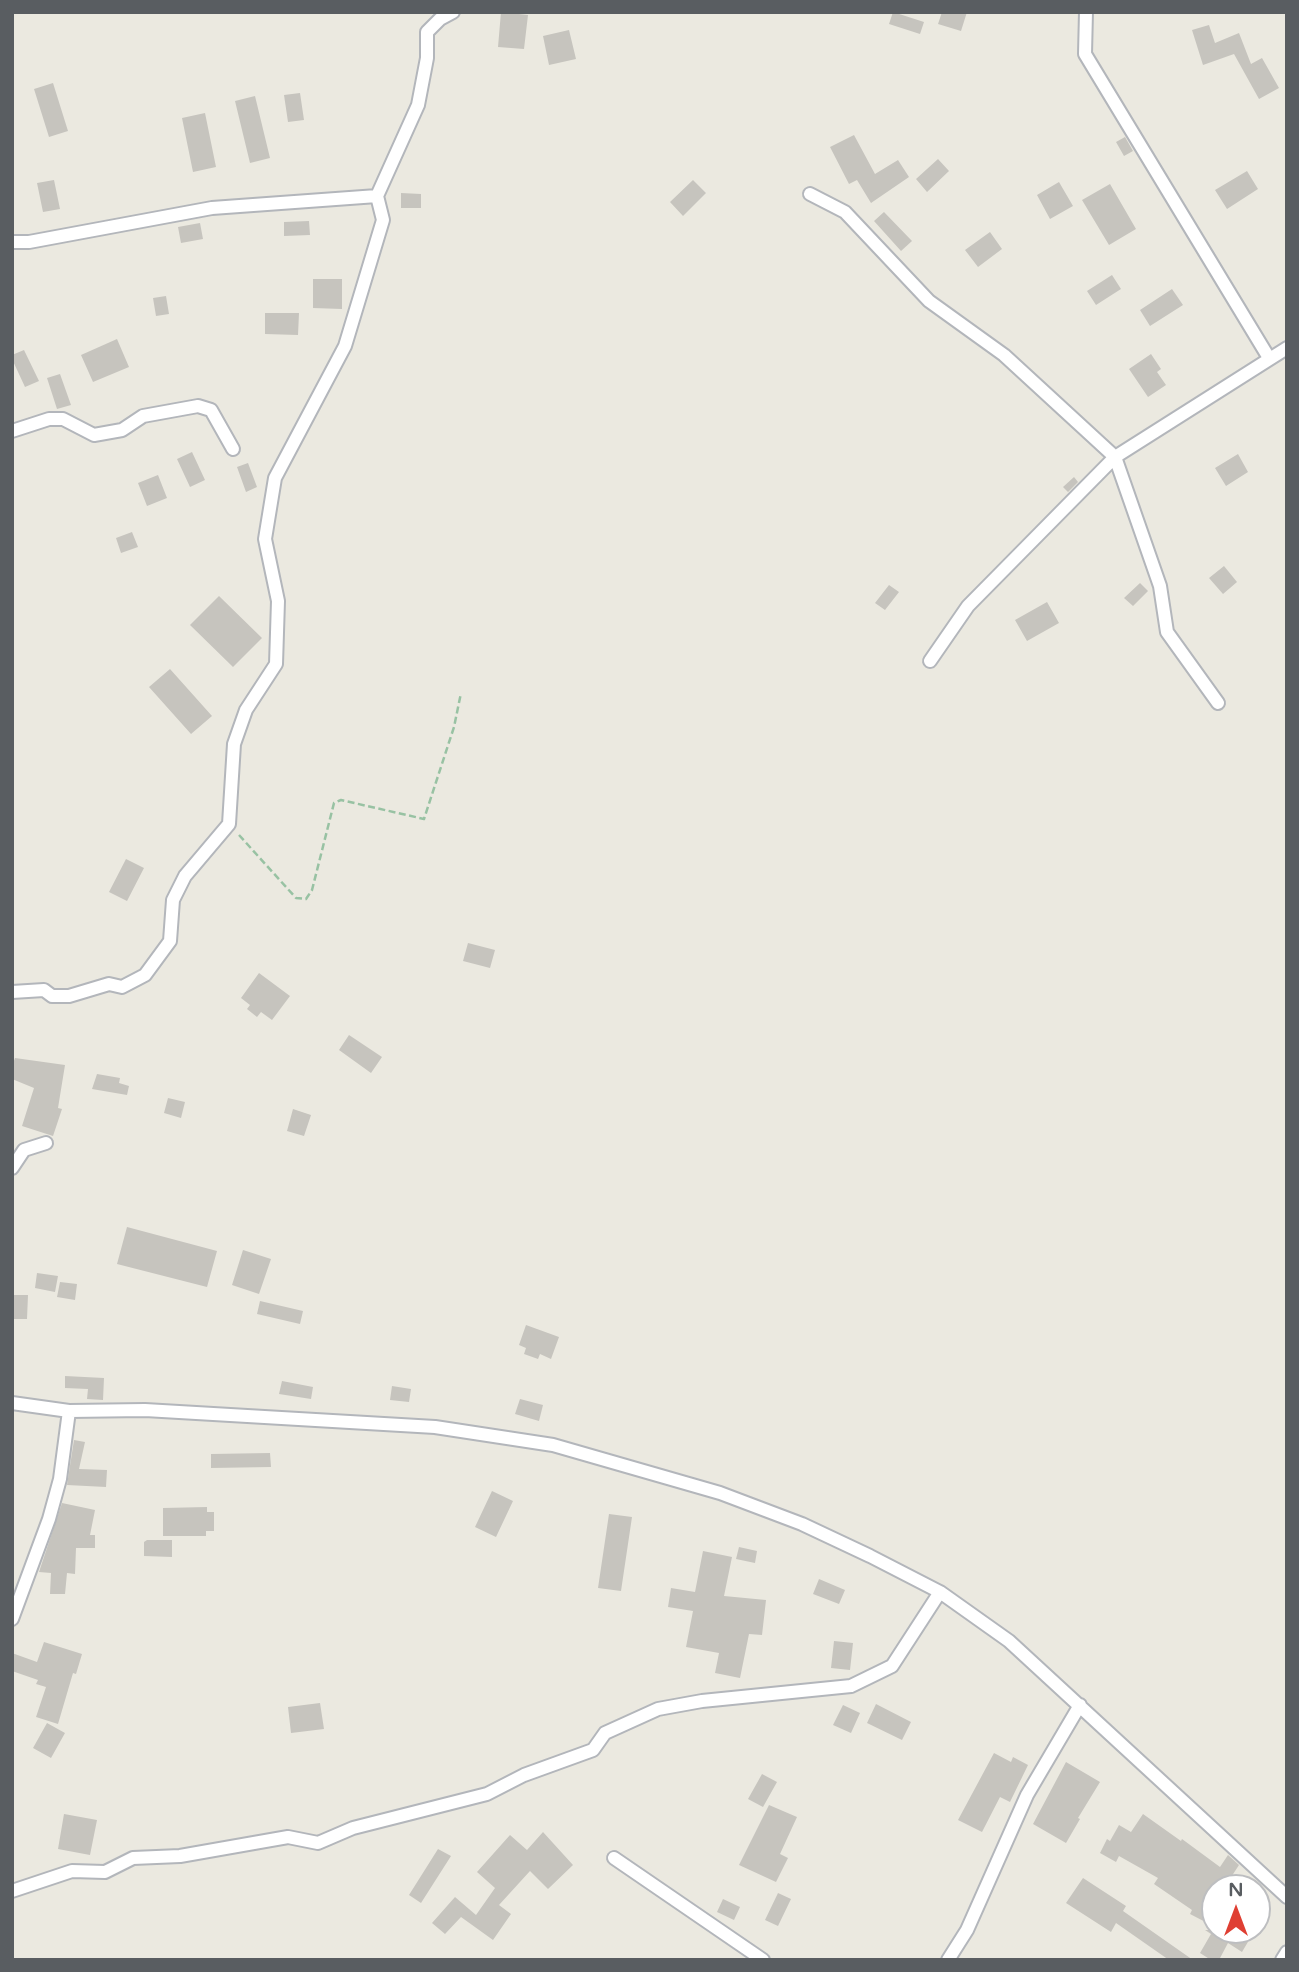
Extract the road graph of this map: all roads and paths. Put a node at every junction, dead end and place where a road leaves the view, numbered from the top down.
1 (453, 12) edge
2 (1086, 12) edge
3 (810, 194) dead end
4 (377, 196) junction
5 (12, 242) edge
6 (1287, 348) edge
7 (1269, 358) junction
8 (12, 431) edge
9 (233, 449) dead end
10 (1115, 457) junction
11 (930, 661) dead end
12 (461, 693) dead end
13 (1217, 703) dead end
14 (229, 824) junction
15 (12, 992) edge
16 (46, 1143) dead end
17 (12, 1168) edge
18 (12, 1403) edge
19 (69, 1411) junction
20 (940, 1592) junction
21 (12, 1619) edge
22 (1080, 1705) junction
23 (614, 1858) dead end
24 (12, 1891) edge
25 (1286, 1894) edge
26 (1287, 1952) edge
27 (763, 1960) edge
28 (948, 1960) edge
29 (1282, 1960) edge

1 - 4 street
2 - 7 street
3 - 10 street
4 - 5 street
4 - 14 street
6 - 7 street
7 - 10 street
8 - 9 street
10 - 11 street
10 - 13 street
12 - 14 path
14 - 15 street
16 - 17 street
18 - 19 street
19 - 20 street
19 - 21 street
20 - 22 street
20 - 24 street
22 - 25 street
22 - 28 street
23 - 27 street
26 - 29 street

